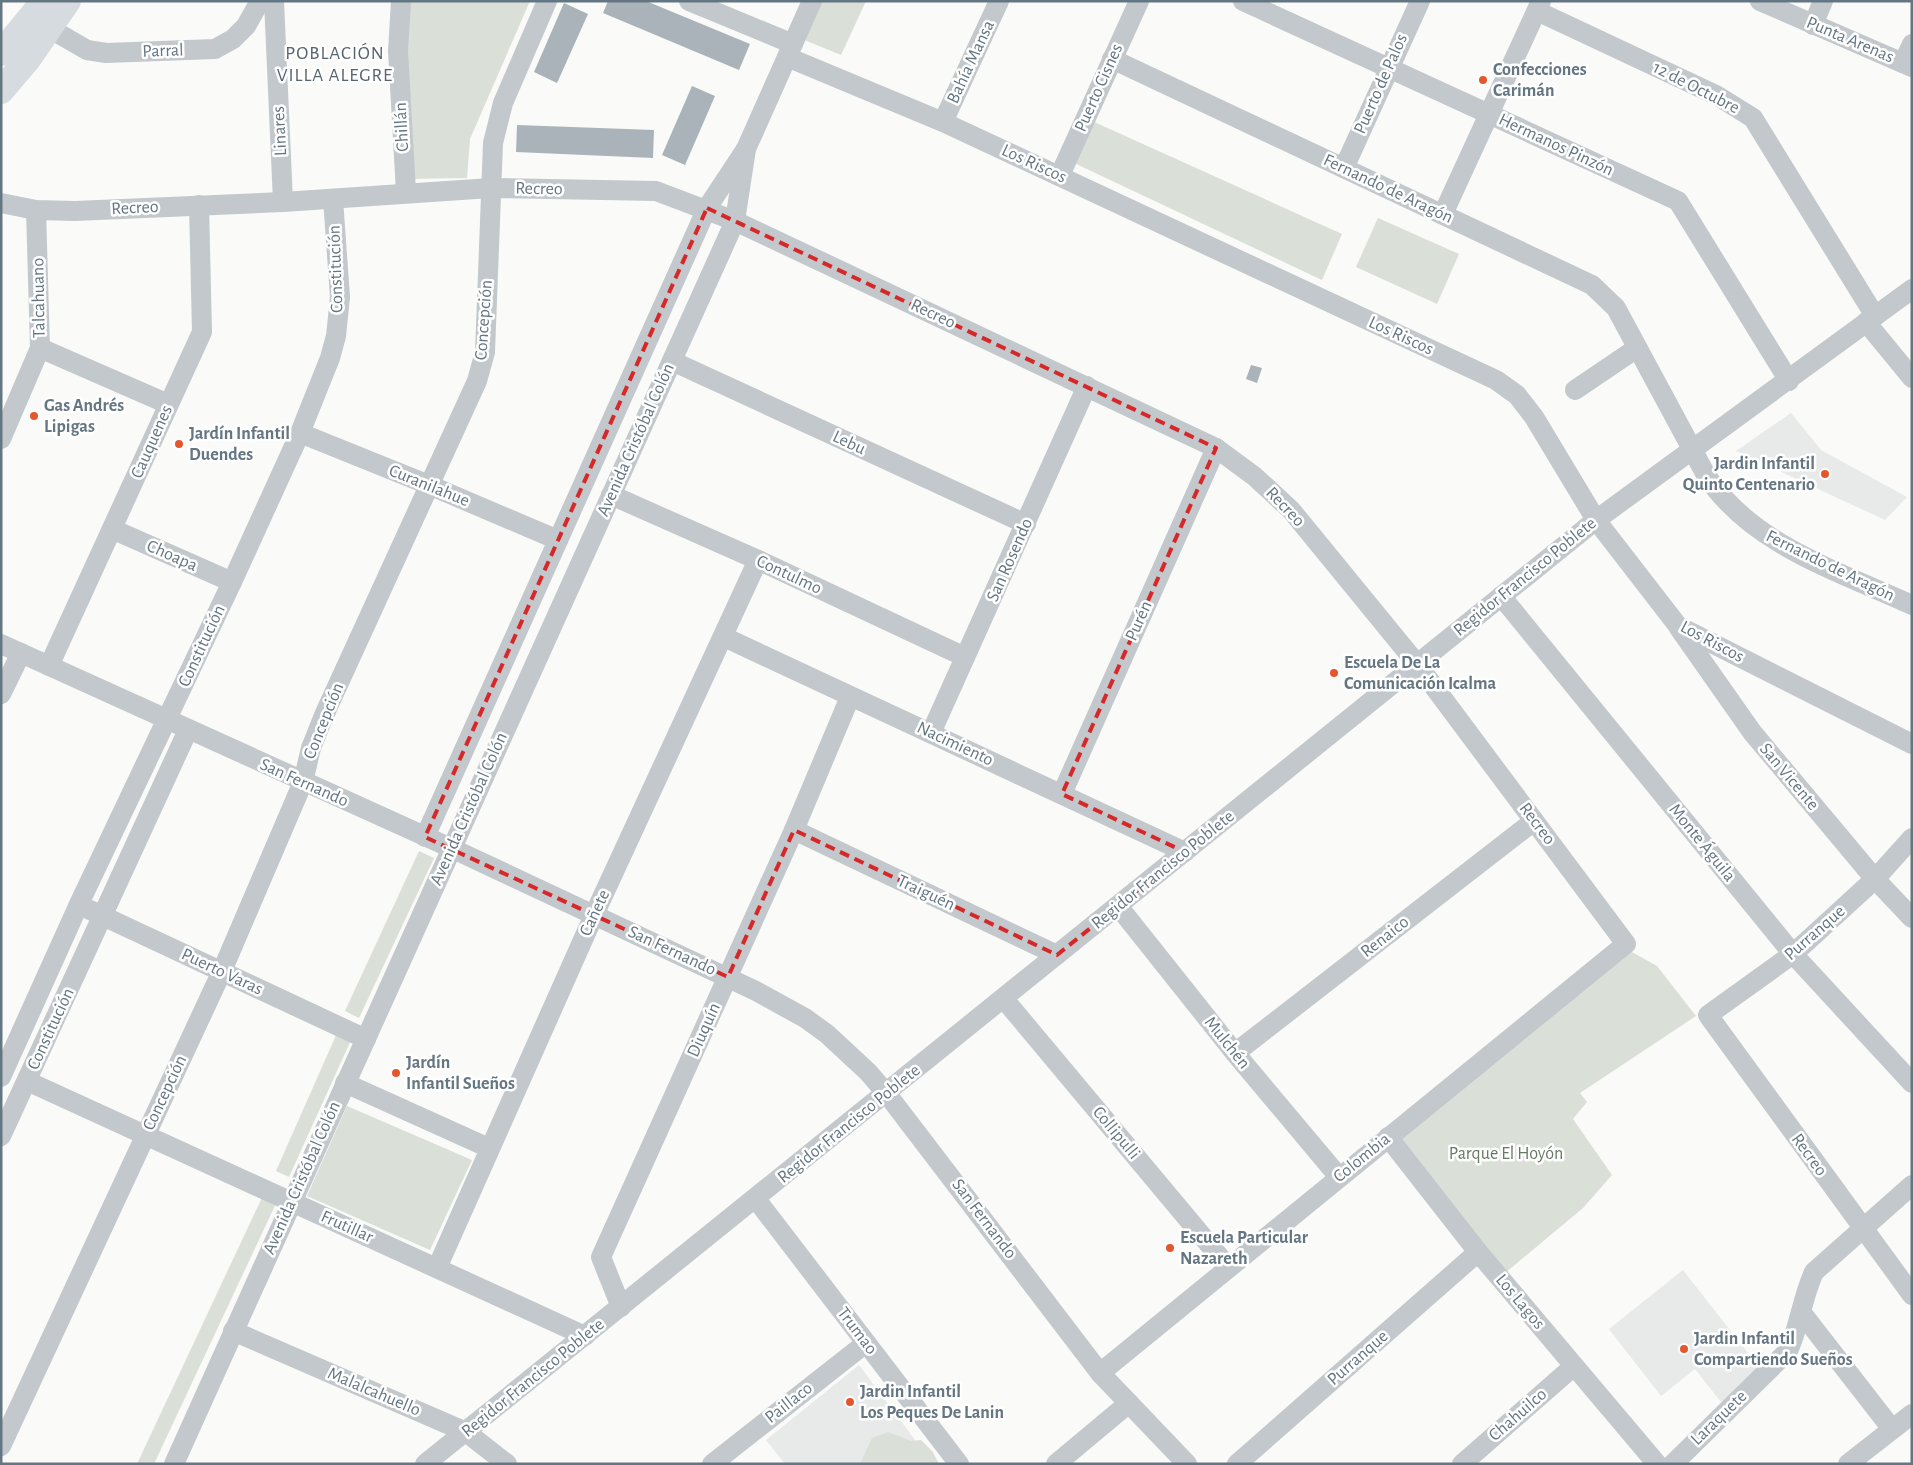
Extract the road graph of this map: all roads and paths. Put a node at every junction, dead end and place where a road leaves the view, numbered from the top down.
1 (44, 1) edge
2 (68, 1) edge
3 (260, 1) edge
4 (274, 1) edge
5 (401, 1) edge
6 (547, 1) edge
7 (689, 1) edge
8 (812, 1) edge
9 (999, 1) edge
10 (1139, 1) edge
11 (1243, 1) edge
12 (1420, 1) edge
13 (1760, 1) edge
14 (1823, 1) edge
15 (1539, 6) edge
16 (1813, 25) junction
17 (49, 28) junction
18 (1912, 44) edge
19 (790, 50) junction
20 (1, 53) edge
21 (1112, 59) junction
22 (1907, 65) edge
23 (1388, 68) junction
24 (1, 91) edge
25 (1490, 115) junction
26 (943, 122) junction
27 (746, 149) junction
28 (1344, 168) junction
29 (1060, 176) junction
30 (491, 188) junction
31 (406, 192) junction
32 (333, 199) junction
33 (283, 202) junction
34 (1, 203) edge
35 (199, 205) junction
36 (707, 208) junction
37 (36, 210) junction
38 (1443, 214) junction
39 (735, 221) junction
40 (1912, 289) edge
41 (1871, 319) junction
42 (40, 348) junction
43 (1637, 348) junction
44 (672, 361) junction
45 (1912, 378) edge
46 (1789, 381) junction
47 (1087, 386) junction
48 (1575, 390) dead end
49 (168, 404) junction
50 (300, 433) junction
51 (1, 439) edge
52 (1216, 448) junction
53 (1692, 448) junction
54 (429, 485) junction
55 (611, 495) junction
56 (1596, 520) junction
57 (1026, 524) junction
58 (112, 529) junction
59 (558, 540) junction
60 (758, 560) junction
61 (232, 582) junction
62 (1501, 596) junction
63 (1912, 605) edge
64 (1678, 626) junction
65 (724, 636) junction
66 (1, 644) edge
67 (20, 653) junction
68 (965, 657) junction
69 (1417, 664) junction
70 (49, 666) junction
71 (1, 694) edge
72 (850, 697) junction
73 (167, 720) junction
74 (188, 730) junction
75 (931, 733) junction
76 (1912, 744) edge
77 (302, 782) junction
78 (1062, 794) junction
79 (1534, 821) junction
80 (794, 830) junction
81 (425, 837) junction
82 (1912, 838) edge
83 (451, 848) junction
84 (1185, 852) junction
85 (1875, 879) junction
86 (79, 904) junction
87 (1118, 906) junction
88 (594, 914) junction
89 (103, 915) junction
90 (1912, 918) edge
91 (1626, 944) joint
92 (1793, 954) junction
93 (1057, 956) junction
94 (222, 971) junction
95 (728, 977) junction
96 (1004, 999) junction
97 (1708, 1015) joint
98 (366, 1039) junction
99 (1235, 1053) junction
100 (2, 1071) edge
101 (27, 1081) junction
102 (346, 1083) junction
103 (1912, 1083) edge
104 (887, 1094) junction
105 (146, 1135) junction
106 (1, 1136) edge
107 (1388, 1137) junction
108 (489, 1148) junction
109 (1339, 1177) junction
110 (1912, 1185) edge
111 (756, 1199) junction
112 (292, 1202) junction
113 (1863, 1230) junction
114 (1478, 1252) junction
115 (1228, 1267) junction
116 (437, 1268) junction
117 (1912, 1295) edge
118 (621, 1307) junction
119 (1801, 1312) junction
120 (234, 1332) junction
121 (585, 1336) junction
122 (866, 1343) junction
123 (1574, 1366) junction
124 (1100, 1372) junction
125 (1129, 1402) junction
126 (1912, 1414) edge
127 (1892, 1429) junction
128 (466, 1432) junction
129 (1, 1446) edge
130 (174, 1464) edge
131 (426, 1464) edge
132 (507, 1464) edge
133 (712, 1464) edge
134 (959, 1464) edge
135 (1056, 1464) edge
136 (1187, 1464) edge
137 (1237, 1464) edge
138 (1462, 1464) edge
139 (1657, 1464) edge
140 (1673, 1464) edge
141 (1848, 1464) edge

1 - 20 main road
2 - 17 main road
3 - 17 street, Parral
4 - 33 street, Linares
5 - 31 street, Chillán
6 - 30 street, Concepción
7 - 19 street, Los Riscos
8 - 19 street, Avenida Cristóbal Colón
9 - 26 street, Bahía Mansa
10 - 21 street, Puerto Cisnes
11 - 23 street, Hermanos Pinzón
12 - 23 street, Puerto de Palos
13 - 16 street, Punta Arenas
14 - 16 street
15 - 25 street
15 - 41 street, 12 de Octubre
16 - 22 street, Punta Arenas
17 - 24 main road
18 - 22 street
19 - 26 street, Los Riscos
19 - 27 street, Avenida Cristóbal Colón
21 - 28 street, Fernando de Aragón
21 - 29 street, Puerto Cisnes
23 - 25 street, Hermanos Pinzón
23 - 28 street, Puerto de Palos
25 - 38 street
25 - 46 street, Hermanos Pinzón
26 - 29 street, Los Riscos
27 - 36 street, Avenida Cristóbal Colón
27 - 39 street, Avenida Cristóbal Colón
28 - 38 street, Fernando de Aragón
29 - 56 street, Los Riscos
30 - 31 street, Recreo
30 - 36 street, Recreo
30 - 54 street, Concepción
31 - 32 street, Recreo
32 - 33 street, Recreo
32 - 50 street, Constitución
33 - 35 street, Recreo
34 - 37 street, Recreo
35 - 37 street, Recreo
35 - 49 street, Cauquenes
36 - 39 street, Recreo
36 - 59 street, Avenida Cristóbal Colón
37 - 42 street, Talcahuano
38 - 43 street, Fernando de Aragón
39 - 44 street, Avenida Cristóbal Colón
39 - 47 street, Recreo
40 - 41 street, Regidor Francisco Poblete
41 - 45 street, 12 de Octubre
41 - 46 street, Regidor Francisco Poblete
42 - 49 street
42 - 51 street, Talcahuano
43 - 48 street
43 - 53 street, Fernando de Aragón
44 - 55 street, Avenida Cristóbal Colón
44 - 57 street, Lebu
46 - 53 street, Regidor Francisco Poblete
47 - 52 street, Recreo
47 - 57 street, San Rosendo
49 - 58 street, Cauquenes
50 - 54 street, Curanilahue
50 - 61 street, Constitución
52 - 69 street, Recreo
52 - 78 street, Purén
53 - 56 street, Regidor Francisco Poblete
53 - 63 street, Fernando de Aragón
54 - 59 street, Curanilahue
54 - 77 street, Concepción
55 - 60 street, Contulmo
55 - 83 street, Avenida Cristóbal Colón
56 - 62 street, Regidor Francisco Poblete
56 - 64 street, Los Riscos
57 - 68 street, San Rosendo
58 - 61 street, Choapa
58 - 70 street, Cauquenes
59 - 81 street, Avenida Cristóbal Colón
60 - 65 street, Cañete
60 - 68 street, Contulmo
61 - 73 street, Constitución
62 - 69 street, Regidor Francisco Poblete
62 - 92 street, Monte Águila
64 - 76 street, Los Riscos
64 - 85 street, San Vicente
65 - 72 street, Nacimiento
65 - 88 street, Cañete
66 - 67 street, San Fernando
67 - 70 street, San Fernando
67 - 71 street
68 - 75 street, San Rosendo
69 - 79 street, Recreo
69 - 84 street, Regidor Francisco Poblete
70 - 73 street, San Fernando
72 - 75 street, Nacimiento
72 - 80 street, Diuquín
73 - 74 street, San Fernando
73 - 86 street, Constitución
74 - 77 street, San Fernando
74 - 89 street, Constitución
75 - 78 street, Nacimiento
77 - 81 street, San Fernando
77 - 94 street, Concepción
78 - 84 street, Nacimiento
79 - 91 street, Recreo
79 - 99 street, Renaico
80 - 93 street, Traiguén
80 - 95 street, Diuquín
81 - 83 street, San Fernando
82 - 85 street, Purranque
83 - 88 street, San Fernando
83 - 98 street, Avenida Cristóbal Colón
84 - 87 street, Regidor Francisco Poblete
85 - 90 street, San Vicente
85 - 92 street, Purranque
86 - 89 street, Puerto Varas
86 - 100 street, Constitución
87 - 93 street, Regidor Francisco Poblete
87 - 99 street, Mulchén
88 - 95 street, San Fernando
88 - 108 street, Cañete
89 - 94 street, Puerto Varas
89 - 101 street, Constitución
91 - 107 street, Colombia
92 - 97 street, Purranque
92 - 103 street, Monte Águila
93 - 96 street, Regidor Francisco Poblete
94 - 98 street, Puerto Varas
94 - 105 street, Concepción
95 - 104 street, San Fernando
95 - 118 street, Diuquín
96 - 104 street, Regidor Francisco Poblete
96 - 115 street, Collipulli
97 - 113 street, Recreo
98 - 102 street, Avenida Cristóbal Colón
99 - 109 street, Mulchén
101 - 105 street, Frutillar
101 - 106 street, Constitución
102 - 108 street
102 - 112 street, Avenida Cristóbal Colón
104 - 111 street, Regidor Francisco Poblete
104 - 124 street, San Fernando
105 - 112 street, Frutillar
105 - 129 street, Concepción
107 - 109 street, Colombia
107 - 114 street, Los Lagos
108 - 116 street, Cañete
109 - 115 street, Colombia
110 - 113 street
111 - 118 street, Regidor Francisco Poblete
111 - 122 street, Trumao
112 - 116 street, Frutillar
112 - 120 street, Avenida Cristóbal Colón
113 - 117 street, Recreo
113 - 119 street, Laraquete
114 - 123 street, Los Lagos
114 - 137 street, Purranque
115 - 124 street, Colombia
116 - 121 street, Frutillar
118 - 121 street, Regidor Francisco Poblete
119 - 127 street
119 - 140 street, Laraquete
120 - 128 street, Malalcahuello
120 - 130 street, Avenida Cristóbal Colón
121 - 128 street, Regidor Francisco Poblete
122 - 133 street, Paillaco
122 - 134 street, Trumao
123 - 138 street, Chahuilco
123 - 139 street, Los Lagos
124 - 125 street, San Fernando
125 - 135 street
125 - 136 street, San Fernando
126 - 127 street
127 - 141 street
128 - 131 street, Regidor Francisco Poblete
128 - 132 street, Malalcahuello

